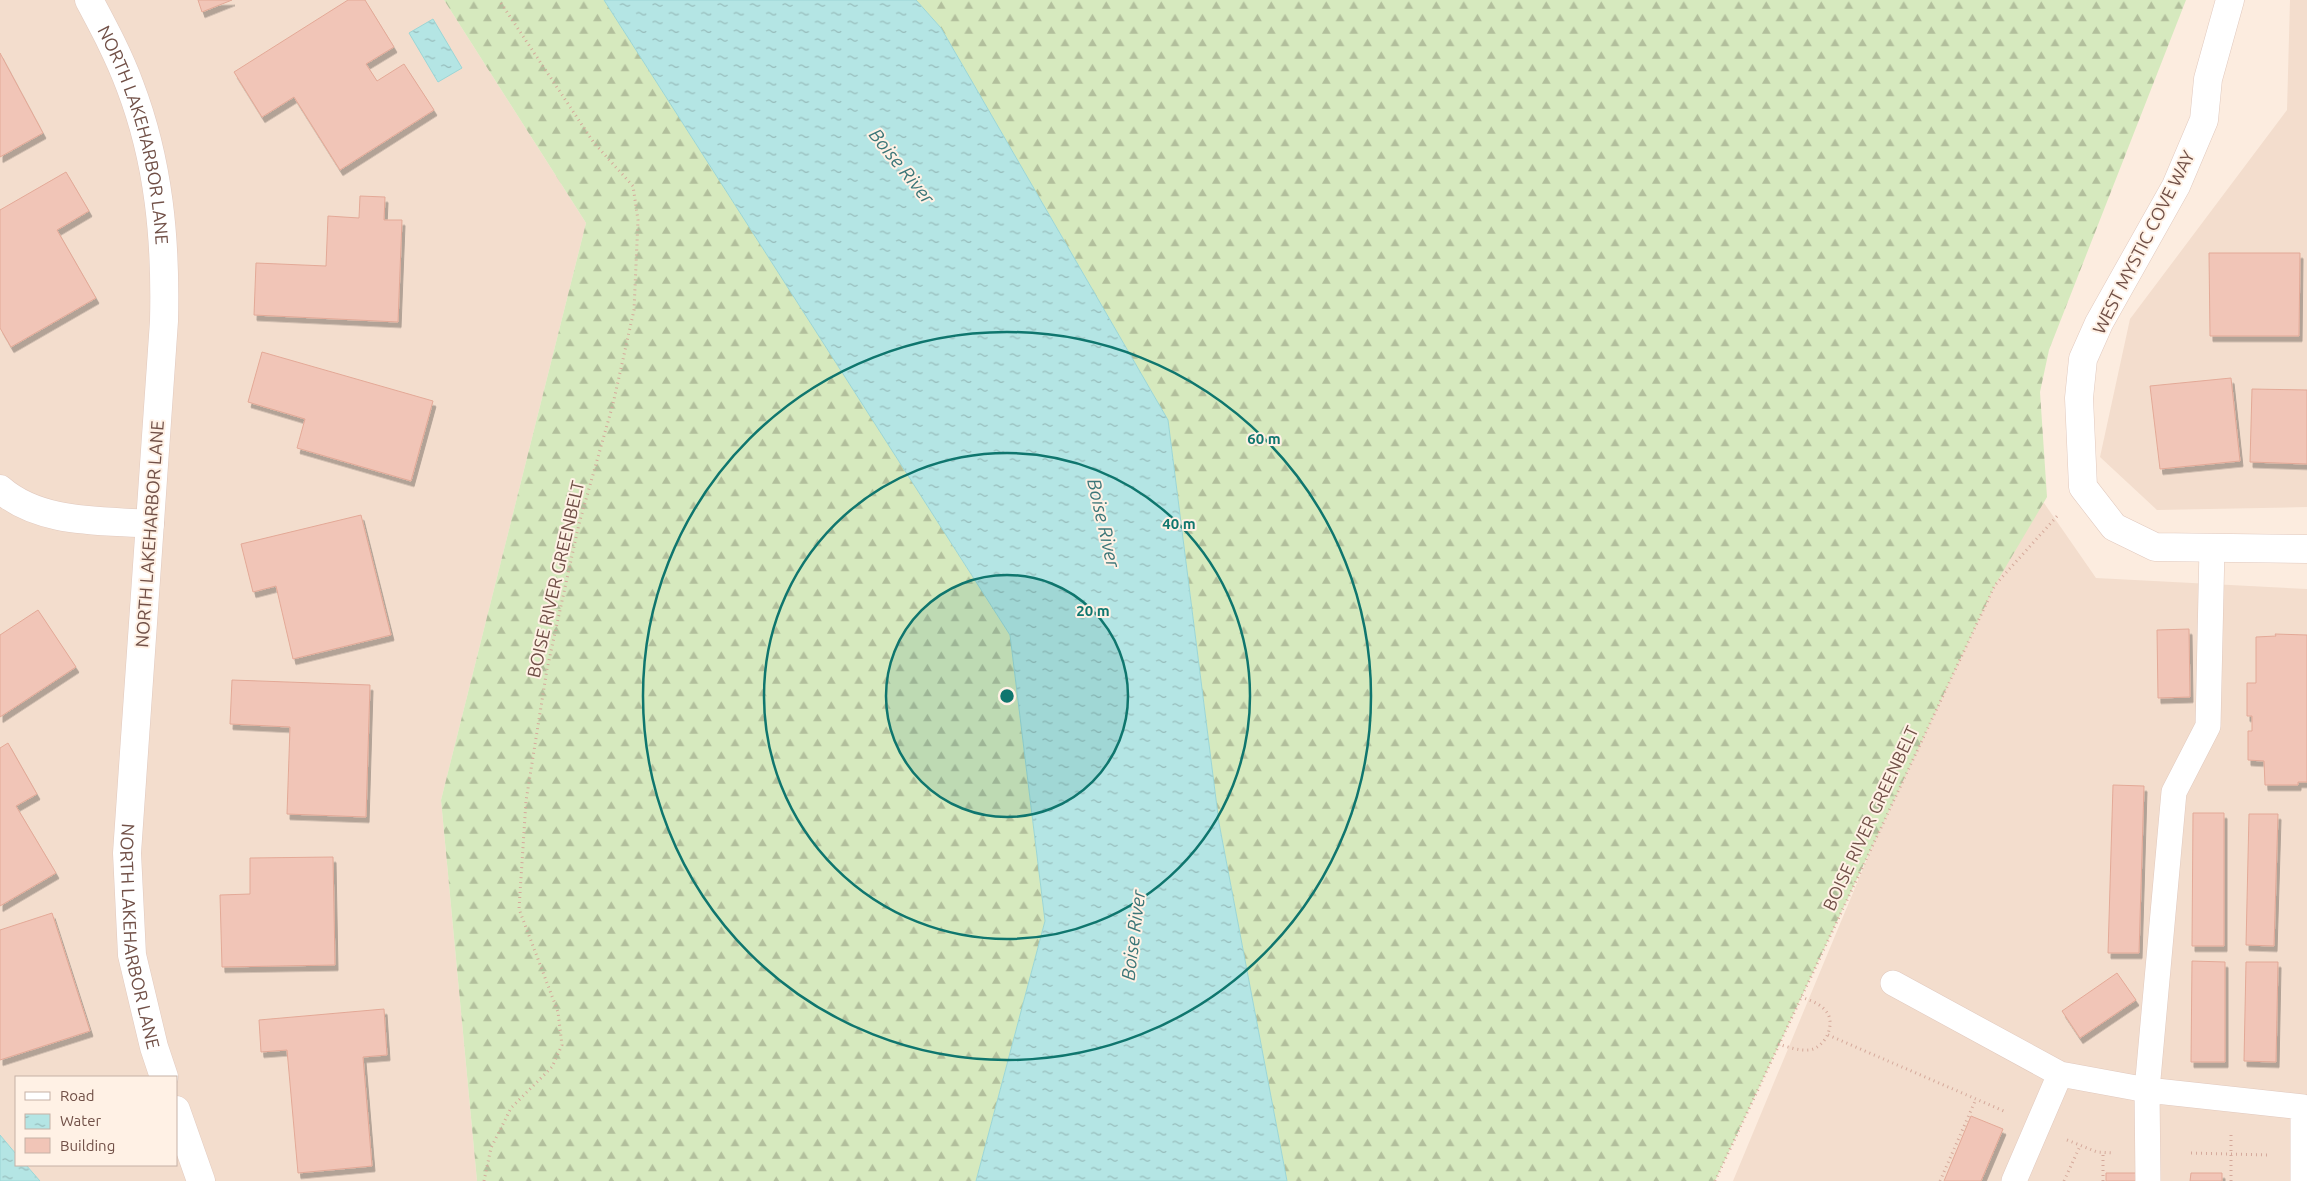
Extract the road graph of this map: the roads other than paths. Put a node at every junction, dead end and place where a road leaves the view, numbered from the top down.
1 (89, 0) edge
2 (2230, 0) edge
3 (0, 489) edge
4 (150, 524) junction
5 (2212, 548) junction
6 (2307, 549) edge
7 (1893, 983) dead end
8 (2060, 1074) junction
9 (164, 1076) edge
10 (2147, 1090) junction
11 (178, 1116) edge
12 (201, 1181) edge
13 (2014, 1181) edge
14 (2148, 1181) edge
15 (2303, 1181) edge

1 - 4 street, NORTH LAKEHARBOR LANE
2 - 5 street, WEST MYSTIC COVE WAY
3 - 4 street
4 - 9 street, NORTH LAKEHARBOR LANE
5 - 6 street
5 - 10 lane
7 - 8 lane
8 - 10 lane
8 - 13 lane
10 - 14 lane
10 - 15 lane
11 - 12 street

